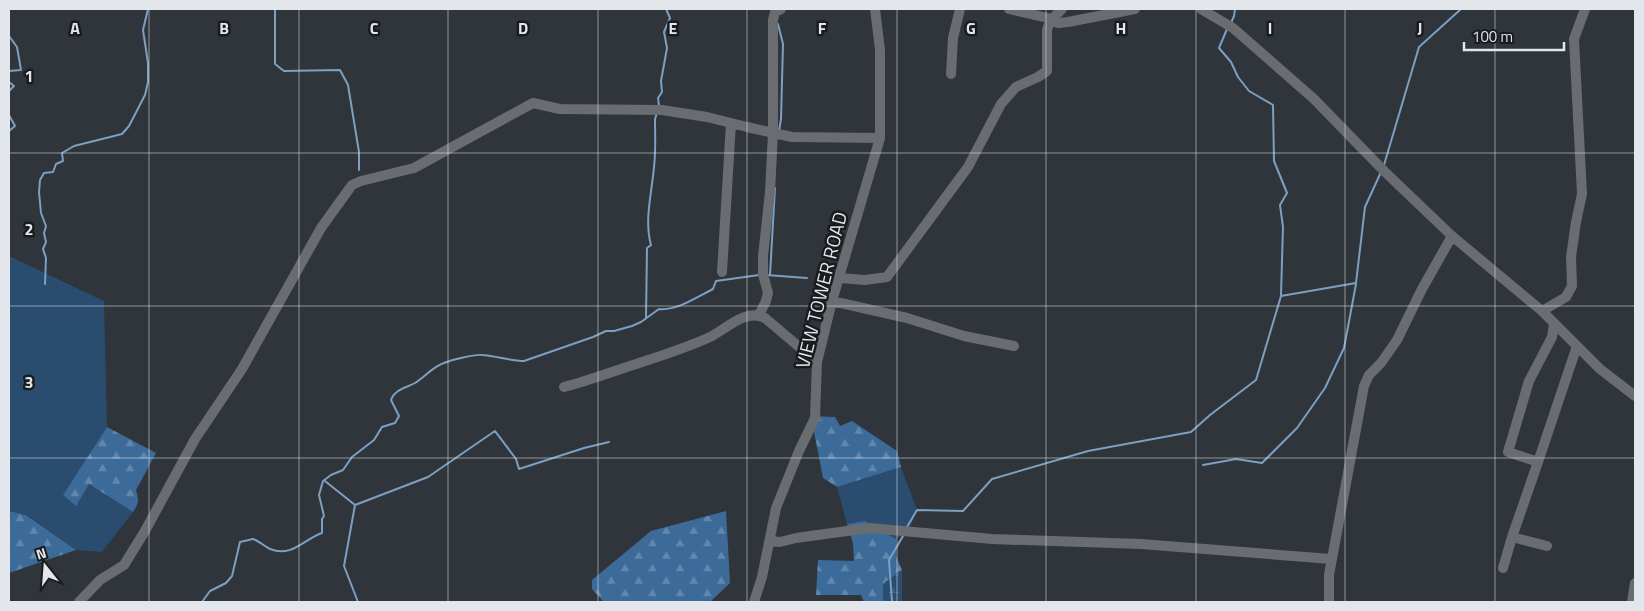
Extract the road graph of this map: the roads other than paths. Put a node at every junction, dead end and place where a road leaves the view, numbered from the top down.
1 (781, 9) edge
2 (875, 9) edge
3 (960, 9) edge
4 (1009, 9) edge
5 (1062, 9) edge
6 (1135, 9) edge
7 (1201, 9) edge
8 (1585, 9) edge
9 (1050, 21) junction
10 (950, 74) dead end
11 (731, 123) junction
12 (773, 133) junction
13 (880, 138) junction
14 (1452, 236) junction
15 (722, 272) dead end
16 (840, 278) junction
17 (832, 301) junction
18 (1542, 311) junction
19 (759, 315) junction
20 (1554, 324) junction
21 (1014, 346) dead end
22 (1577, 346) junction
23 (817, 362) junction
24 (564, 387) dead end
25 (1635, 396) edge
26 (1538, 462) junction
27 (1512, 537) junction
28 (770, 541) junction
29 (1547, 546) dead end
30 (1331, 559) junction
31 (1503, 568) dead end
32 (1635, 583) edge
33 (80, 602) edge
34 (754, 602) edge
35 (1330, 602) edge
36 (1632, 602) edge

1 - 12 street
2 - 13 street, VIEW TOWER ROAD
3 - 10 street
4 - 9 street
5 - 9 street
6 - 9 street
7 - 14 street
8 - 18 street
9 - 16 street
11 - 12 street
11 - 15 street
11 - 33 street
12 - 13 street
12 - 19 street
13 - 16 street, VIEW TOWER ROAD
14 - 18 street
14 - 30 street
16 - 17 street, VIEW TOWER ROAD
17 - 21 street
17 - 23 street, VIEW TOWER ROAD
18 - 20 street
19 - 23 street
19 - 24 street
20 - 22 street
20 - 26 street
22 - 25 street
22 - 26 street
23 - 28 street, VIEW TOWER ROAD
26 - 27 street
27 - 29 street
27 - 31 street
28 - 30 street
28 - 34 street, VIEW TOWER ROAD
30 - 35 street
32 - 36 street

